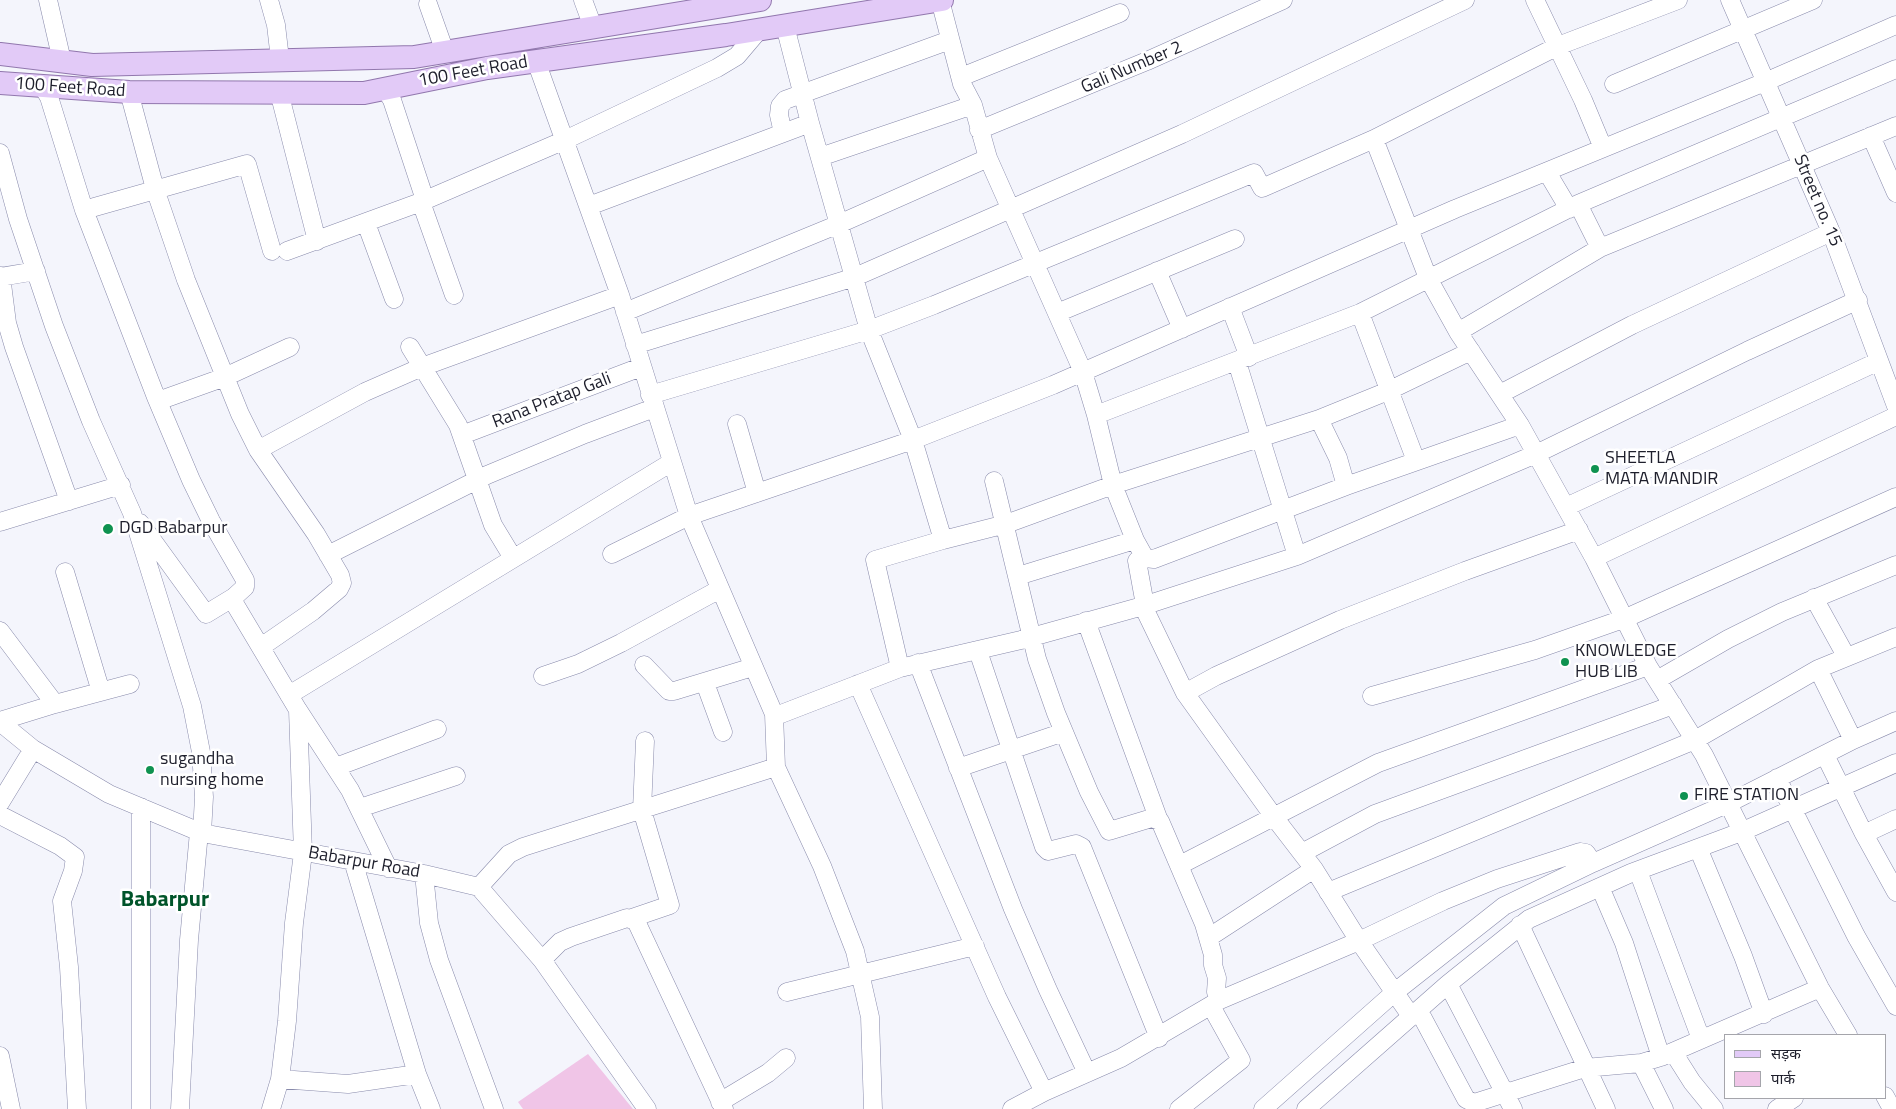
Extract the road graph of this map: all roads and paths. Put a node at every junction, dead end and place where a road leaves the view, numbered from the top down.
1 (48, 0) edge
2 (269, 0) edge
3 (583, 0) edge
4 (760, 0) edge
5 (941, 0) edge
6 (1283, 0) edge
7 (1465, 0) edge
8 (1535, 0) edge
9 (1678, 0) edge
10 (1730, 0) edge
11 (1813, 0) edge
12 (428, 4) dead end
13 (1120, 14) dead end
14 (1896, 25) edge
15 (785, 26) junction
16 (593, 27) junction
17 (1743, 29) junction
18 (759, 30) junction
19 (950, 40) junction
20 (1558, 46) junction
21 (0, 52) edge
22 (445, 52) junction
23 (280, 59) junction
24 (62, 61) junction
25 (536, 61) junction
26 (1896, 69) edge
27 (961, 77) junction
28 (1765, 82) junction
29 (0, 84) edge
30 (1614, 84) dead end
31 (43, 86) junction
32 (385, 89) junction
33 (129, 92) junction
34 (278, 92) junction
35 (802, 93) junction
36 (972, 105) junction
37 (1781, 119) junction
38 (810, 123) junction
39 (1896, 126) edge
40 (979, 130) junction
41 (783, 133) junction
42 (1871, 136) junction
43 (1374, 139) junction
44 (565, 140) junction
45 (1603, 148) junction
46 (0, 154) edge
47 (820, 157) junction
48 (988, 158) junction
49 (1802, 165) junction
50 (1547, 172) junction
51 (155, 189) junction
52 (1896, 193) edge
53 (423, 201) junction
54 (589, 206) junction
55 (1574, 206) junction
56 (1012, 209) junction
57 (84, 210) junction
58 (366, 223) junction
59 (839, 224) junction
60 (1410, 229) junction
61 (1831, 232) junction
62 (1235, 240) dead end
63 (317, 241) junction
64 (1600, 248) junction
65 (1035, 263) junction
66 (36, 271) junction
67 (1157, 272) junction
68 (1, 277) edge
69 (855, 277) junction
70 (1428, 278) junction
71 (454, 295) dead end
72 (394, 299) dead end
73 (1858, 300) junction
74 (622, 303) junction
75 (1230, 307) junction
76 (1057, 313) junction
77 (1360, 313) junction
78 (1182, 328) junction
79 (869, 330) junction
80 (1458, 332) junction
81 (635, 345) junction
82 (290, 346) dead end
83 (410, 346) dead end
84 (1471, 351) junction
85 (1243, 359) junction
86 (1879, 361) junction
87 (422, 367) junction
88 (641, 367) junction
89 (1083, 372) junction
90 (225, 377) junction
91 (1891, 379) edge
92 (1388, 391) junction
93 (1500, 394) junction
94 (158, 401) junction
95 (652, 401) junction
96 (1896, 406) edge
97 (1096, 415) junction
98 (1896, 416) edge
99 (1319, 419) junction
100 (737, 424) dead end
101 (1520, 425) junction
102 (462, 435) junction
103 (1261, 437) junction
104 (913, 440) junction
105 (258, 450) junction
106 (1536, 454) junction
107 (1416, 461) junction
108 (672, 462) junction
109 (476, 480) junction
110 (994, 481) dead end
111 (121, 485) junction
112 (1113, 485) junction
113 (1346, 486) junction
114 (757, 493) junction
115 (1896, 497) edge
116 (69, 501) junction
117 (1566, 507) junction
118 (1283, 509) junction
119 (132, 513) junction
120 (689, 516) junction
121 (0, 522) edge
122 (1006, 524) junction
123 (1579, 530) junction
124 (943, 540) junction
125 (1135, 540) junction
126 (612, 554) dead end
127 (328, 555) junction
128 (1297, 556) junction
129 (513, 558) junction
130 (1146, 558) junction
131 (1594, 558) junction
132 (1896, 565) edge
133 (65, 572) dead end
134 (1018, 576) junction
135 (720, 589) junction
136 (234, 597) junction
137 (1814, 598) junction
138 (1144, 606) junction
139 (1626, 618) junction
140 (1086, 621) junction
141 (0, 631) edge
142 (1896, 636) edge
143 (1031, 637) junction
144 (261, 647) junction
145 (978, 651) junction
146 (1846, 656) junction
147 (918, 663) junction
148 (644, 665) dead end
149 (753, 667) junction
150 (900, 668) junction
151 (1818, 669) junction
152 (1653, 673) junction
153 (543, 676) dead end
154 (705, 683) junction
155 (130, 684) dead end
156 (858, 684) junction
157 (100, 692) junction
158 (1185, 693) junction
159 (289, 695) junction
160 (1372, 696) dead end
161 (56, 704) junction
162 (1673, 705) junction
163 (298, 710) junction
164 (774, 714) junction
165 (1896, 721) edge
166 (0, 722) edge
167 (437, 729) dead end
168 (723, 732) dead end
169 (1064, 732) junction
170 (1695, 740) junction
171 (1853, 740) junction
172 (645, 741) dead end
173 (33, 749) junction
174 (1010, 750) junction
175 (1825, 755) junction
176 (1896, 763) edge
177 (336, 767) junction
178 (776, 768) junction
179 (958, 768) junction
180 (456, 776) dead end
181 (1777, 778) junction
182 (1840, 789) junction
183 (1728, 803) junction
184 (0, 804) edge
185 (141, 808) junction
186 (360, 808) junction
187 (1792, 809) junction
188 (642, 810) junction
189 (0, 815) edge
190 (1274, 817) junction
191 (1158, 818) junction
192 (1896, 819) edge
193 (200, 832) junction
194 (1741, 832) junction
195 (1864, 834) junction
196 (1698, 848) junction
197 (303, 853) junction
198 (1302, 853) junction
199 (353, 861) junction
200 (1593, 863) junction
201 (1180, 864) junction
202 (388, 868) junction
203 (1314, 869) junction
204 (1638, 870) junction
205 (424, 874) junction
206 (479, 887) junction
207 (1600, 887) junction
208 (1328, 892) junction
209 (1896, 892) edge
210 (632, 918) junction
211 (1520, 925) junction
212 (1208, 938) junction
213 (1359, 941) junction
214 (975, 946) junction
215 (542, 960) junction
216 (861, 974) junction
217 (1448, 984) junction
218 (1820, 988) junction
219 (787, 992) dead end
220 (1395, 992) junction
221 (1216, 1003) junction
222 (1896, 1006) edge
223 (1415, 1013) junction
224 (1764, 1014) junction
225 (1847, 1034) edge
226 (1158, 1038) junction
227 (1701, 1039) junction
228 (1667, 1055) junction
229 (0, 1056) edge
230 (786, 1058) dead end
231 (1641, 1063) junction
232 (1585, 1068) junction
233 (1087, 1073) junction
234 (417, 1074) junction
235 (280, 1078) junction
236 (1044, 1092) junction
237 (1505, 1092) junction
238 (1886, 1098) edge
239 (1792, 1099) edge
240 (722, 1105) edge
241 (11, 1109) edge
242 (77, 1109) edge
243 (141, 1109) edge
244 (180, 1109) edge
245 (271, 1109) edge
246 (430, 1109) edge
247 (494, 1109) edge
248 (647, 1109) edge
249 (873, 1109) edge
250 (1012, 1109) edge
251 (1179, 1109) edge
252 (1263, 1109) edge
253 (1306, 1109) edge
254 (1513, 1109) edge
255 (1606, 1109) edge
256 (1664, 1109) edge
257 (1714, 1109) edge
258 (1777, 1109) edge
259 (1892, 1109) edge

1 - 24 street
2 - 23 street
3 - 16 street
4 - 16 main road, 100 Feet Road
5 - 15 main road, 100 Feet Road
5 - 19 street
6 - 40 street, Gali Number 2
7 - 56 street
8 - 20 street
9 - 20 street
10 - 17 street, Street no. 15
11 - 17 street
12 - 22 street
13 - 27 street
14 - 28 street
15 - 18 main road, 100 Feet Road
15 - 35 street
16 - 22 main road, 100 Feet Road
17 - 28 street, Street no. 15
17 - 30 street
18 - 25 main road, 100 Feet Road
18 - 44 street
19 - 27 street
19 - 35 street
20 - 43 street
20 - 45 street
21 - 24 main road, 100 Feet Road
22 - 23 main road, 100 Feet Road
23 - 24 main road, 100 Feet Road
25 - 32 main road, 100 Feet Road
25 - 44 street
26 - 37 street
27 - 36 street
28 - 37 street, Street no. 15
28 - 45 street
29 - 31 main road, 100 Feet Road
31 - 33 main road, 100 Feet Road
31 - 57 street
32 - 34 main road, 100 Feet Road
32 - 53 street
33 - 34 main road, 100 Feet Road
33 - 51 street
34 - 63 street
35 - 38 street
35 - 41 street
36 - 40 street
36 - 47 street
37 - 49 street, Street no. 15
37 - 55 street
38 - 41 street
38 - 47 street
39 - 42 street
40 - 48 street
41 - 54 street
42 - 49 street
42 - 52 street
43 - 60 street
43 - 65 street
44 - 53 street
44 - 54 street
45 - 50 street
46 - 66 street
47 - 59 street
48 - 56 street
48 - 59 street
49 - 61 street, Street no. 15
49 - 64 street
50 - 55 street
50 - 60 street
51 - 57 street
51 - 63 street
51 - 90 street
53 - 58 street
53 - 71 street
54 - 74 street
55 - 64 street
55 - 70 street
56 - 65 street
56 - 69 street
57 - 94 street
58 - 63 street
58 - 72 street
59 - 69 street
59 - 74 street
60 - 70 street
60 - 75 street
61 - 73 street, Street no. 15
61 - 93 street
62 - 67 street
64 - 80 street
65 - 76 street
65 - 79 street
66 - 68 street
66 - 111 street
67 - 76 street
67 - 78 street
68 - 116 street
69 - 79 street
69 - 81 street
70 - 77 street
70 - 80 street
73 - 86 street, Street no. 15
73 - 106 street
74 - 81 street
74 - 87 street
75 - 78 street
75 - 85 street
76 - 89 street
77 - 85 street
77 - 92 street
78 - 89 street
79 - 95 street
79 - 104 street
80 - 84 street
81 - 88 street
82 - 90 street
83 - 87 street
84 - 92 street
84 - 93 street
85 - 97 street
85 - 103 street
86 - 91 street, Street no. 15
86 - 117 street
87 - 102 street
87 - 105 street
88 - 95 street
88 - 102 street, Rana Pratap Gali
89 - 97 street
89 - 104 street
90 - 94 street
90 - 105 street
91 - 96 street, Street no. 15
92 - 99 street
92 - 107 street
93 - 101 street
94 - 136 street
95 - 108 street
95 - 109 street
97 - 112 street
98 - 131 street
99 - 103 street
99 - 113 street
100 - 114 street
101 - 106 street
101 - 107 street
102 - 109 street
103 - 112 street
103 - 118 street
104 - 114 street
104 - 124 street
105 - 127 street
106 - 117 street
106 - 128 street
107 - 113 street
108 - 120 street
108 - 129 street
109 - 127 street
109 - 129 street
110 - 122 street
111 - 116 street
111 - 119 street
112 - 122 street
112 - 125 street
113 - 118 street
114 - 120 street
115 - 139 street
116 - 121 street
117 - 123 street
118 - 128 street
118 - 130 street
119 - 136 street
119 - 193 street
120 - 126 street
120 - 135 street
122 - 124 street
122 - 134 street
123 - 131 street
123 - 158 street
124 - 150 street
125 - 130 street
125 - 134 street
127 - 144 street
128 - 138 street
129 - 159 street
130 - 138 street
131 - 139 street
132 - 137 street
133 - 157 street
134 - 143 street
135 - 149 street
135 - 153 street
136 - 144 street
137 - 146 street
137 - 152 street
138 - 140 street
138 - 158 street
139 - 152 street
139 - 160 street
140 - 143 street
140 - 191 street
141 - 161 street
142 - 146 street
143 - 145 street
143 - 169 street
144 - 159 street
145 - 147 street
145 - 174 street
146 - 151 street
147 - 150 street
147 - 179 street
148 - 154 street
149 - 154 street
149 - 164 street
150 - 156 street
151 - 170 street
151 - 171 street
152 - 162 street
152 - 190 street
154 - 168 street
155 - 157 street
156 - 164 street
156 - 214 street
157 - 161 street
158 - 190 street
159 - 163 street
161 - 166 street
162 - 170 street
162 - 198 street
163 - 177 street
163 - 197 street
164 - 178 street
165 - 171 street
166 - 173 street, Babarpur Road
167 - 177 street
169 - 174 street
169 - 191 street
170 - 183 street
170 - 208 street
171 - 175 street
172 - 188 street
173 - 184 street
173 - 185 street, Babarpur Road
174 - 179 street
174 - 226 street
175 - 181 street
175 - 182 street
176 - 182 street
177 - 186 street
178 - 188 street
178 - 216 street
179 - 233 street
180 - 186 street
181 - 183 street
181 - 187 street
182 - 187 street
182 - 195 street
183 - 194 street
183 - 200 street
185 - 193 street, Babarpur Road
185 - 243 street
186 - 202 street
187 - 194 street
187 - 222 street
188 - 206 street
188 - 210 street
189 - 242 street
190 - 198 street
190 - 201 street
191 - 201 street
192 - 195 street
193 - 197 street, Babarpur Road
193 - 244 street
194 - 196 street
194 - 218 street
195 - 209 street
196 - 204 street
196 - 224 street
197 - 199 street, Babarpur Road
197 - 235 street
198 - 203 street
199 - 202 street, Babarpur Road
199 - 234 street
200 - 213 street
200 - 220 street
201 - 212 street
202 - 205 street, Babarpur Road
203 - 208 street
203 - 212 street
204 - 207 street
204 - 227 street
205 - 206 street, Babarpur Road
205 - 247 street
206 - 215 street
207 - 211 street
207 - 228 street
208 - 213 street
210 - 215 street
210 - 240 street
211 - 217 street
211 - 232 street
212 - 221 street
213 - 220 street
213 - 221 street
214 - 216 street
214 - 236 street
215 - 248 street
216 - 219 street
216 - 249 street
217 - 223 street
217 - 237 street
218 - 224 street
218 - 225 street
220 - 223 street
220 - 252 street
221 - 226 street
221 - 251 street
223 - 237 street
223 - 253 street
224 - 227 street
226 - 233 street
227 - 228 street
228 - 231 street
228 - 257 street
229 - 241 street
230 - 240 street
231 - 232 street
231 - 256 street
232 - 237 street
232 - 255 street
233 - 236 street
234 - 235 street
234 - 246 street
235 - 245 street
236 - 250 street
237 - 254 street
238 - 259 street
239 - 258 street

